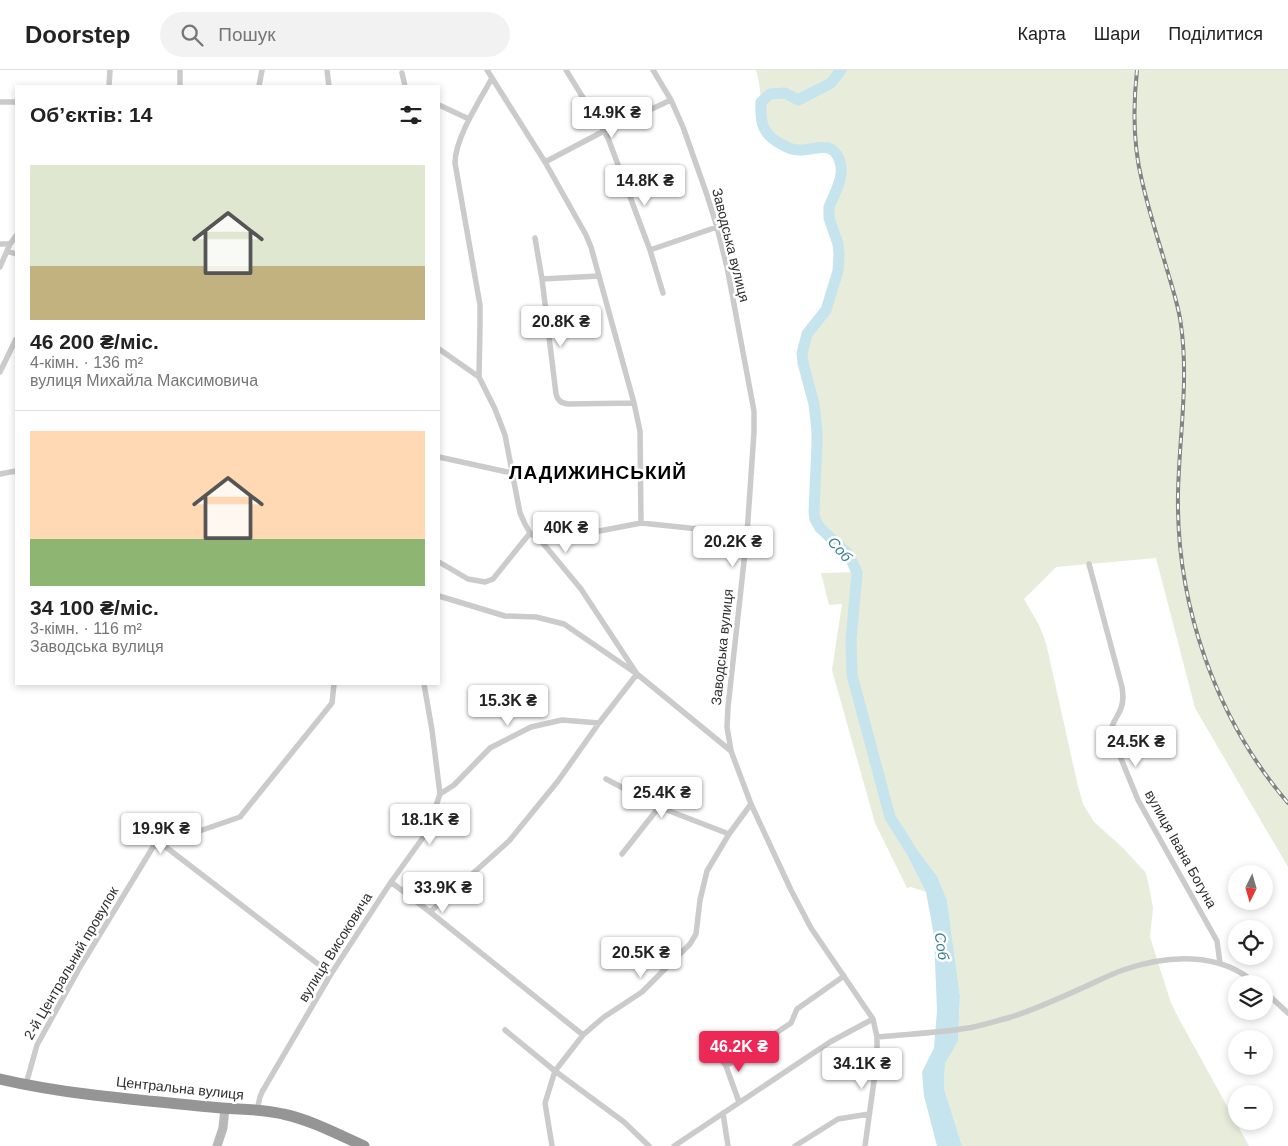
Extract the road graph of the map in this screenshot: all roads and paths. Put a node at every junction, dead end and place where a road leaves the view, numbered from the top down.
1 (110, 70) edge
2 (180, 70) edge
3 (262, 70) edge
4 (327, 70) edge
5 (487, 70) edge
6 (566, 70) edge
7 (653, 70) edge
8 (402, 72) dead end
9 (492, 78) junction
10 (109, 85) edge
11 (180, 85) edge
12 (258, 85) edge
13 (329, 85) edge
14 (405, 85) edge
15 (670, 100) junction
16 (0, 102) edge
17 (15, 102) edge
18 (440, 105) edge
19 (468, 119) junction
20 (604, 131) junction
21 (545, 162) junction
22 (717, 227) junction
23 (15, 237) edge
24 (535, 238) dead end
25 (0, 244) edge
26 (10, 244) junction
27 (650, 250) junction
28 (7, 251) junction
29 (15, 254) edge
30 (0, 267) edge
31 (599, 276) junction
32 (542, 279) junction
33 (664, 293) dead end
34 (15, 341) edge
35 (440, 350) edge
36 (0, 372) edge
37 (479, 376) junction
38 (634, 403) junction
39 (440, 458) edge
40 (15, 471) edge
41 (512, 473) junction
42 (0, 474) edge
43 (641, 523) junction
44 (530, 533) junction
45 (747, 534) junction
46 (542, 542) junction
47 (440, 563) edge
48 (1089, 564) dead end
49 (440, 596) edge
50 (638, 674) junction
51 (334, 685) edge
52 (424, 685) edge
53 (599, 722) junction
54 (731, 751) junction
55 (606, 779) dead end
56 (440, 794) junction
57 (751, 804) junction
58 (659, 807) junction
59 (729, 834) junction
60 (162, 844) junction
61 (622, 854) dead end
62 (391, 882) junction
63 (430, 912) junction
64 (1220, 963) junction
65 (331, 974) junction
66 (1244, 975) edge
67 (844, 976) junction
68 (1273, 999) edge
69 (1288, 1012) edge
70 (873, 1019) junction
71 (505, 1030) dead end
72 (583, 1035) junction
73 (877, 1036) junction
74 (718, 1055) dead end
75 (726, 1066) junction
76 (555, 1071) junction
77 (0, 1079) edge
78 (26, 1084) junction
79 (739, 1102) junction
80 (225, 1108) junction
81 (257, 1110) junction
82 (723, 1113) junction
83 (870, 1114) junction
84 (336, 1134) junction
85 (217, 1146) edge
86 (349, 1146) edge
87 (364, 1146) edge
88 (552, 1146) edge
89 (649, 1146) edge
90 (674, 1146) edge
91 (728, 1146) edge
92 (795, 1146) edge
93 (865, 1146) edge

1 - 10 street
2 - 11 street
3 - 12 street
4 - 13 street
5 - 9 street
6 - 20 street
7 - 15 street, Заводська вулиця
8 - 14 street
9 - 19 street
9 - 21 street
15 - 20 street
15 - 22 street, Заводська вулиця
16 - 17 street
18 - 19 street
19 - 37 street
20 - 21 street
20 - 27 street
21 - 31 street
22 - 27 street
22 - 45 street, Заводська вулиця
23 - 26 street
24 - 32 street
25 - 26 street
26 - 28 street
27 - 33 street
28 - 29 street
28 - 30 street
31 - 32 street
31 - 38 street
32 - 38 street
34 - 36 street
35 - 37 street
37 - 41 street
38 - 43 street
39 - 41 street
40 - 42 street
41 - 44 street
43 - 45 street
43 - 46 street
44 - 46 street
44 - 47 street
45 - 54 street, Заводська вулиця
46 - 50 street
48 - 64 street, вулиця Івана Богуна
49 - 50 street
50 - 53 street
50 - 54 street
51 - 60 street, 2-й Центральний провулок
52 - 56 street
53 - 56 street
53 - 63 street
54 - 57 street, Заводська вулиця
55 - 58 street
56 - 62 street, вулиця Високовича
57 - 59 street
57 - 67 street, Заводська вулиця
58 - 59 street
58 - 61 street
59 - 72 street
60 - 65 street
60 - 78 street, 2-й Центральний провулок
62 - 63 street
62 - 65 street, вулиця Високовича
63 - 72 street
64 - 66 street
64 - 73 street
65 - 81 street, вулиця Високовича
67 - 70 street, Заводська вулиця
67 - 75 street
68 - 69 street
70 - 73 street, Заводська вулиця
70 - 79 street
71 - 76 street
72 - 76 street
73 - 83 street, Заводська вулиця
74 - 75 street
75 - 79 street
76 - 88 street
76 - 89 street
77 - 78 highway, Центральна вулиця
78 - 80 highway, Центральна вулиця
79 - 82 street
80 - 81 highway, Центральна вулиця
80 - 85 street
81 - 84 highway, Центральна вулиця
82 - 90 street
82 - 91 street
83 - 92 street
83 - 93 street, Заводська вулиця
84 - 86 street, Центральна вулиця
84 - 87 highway

